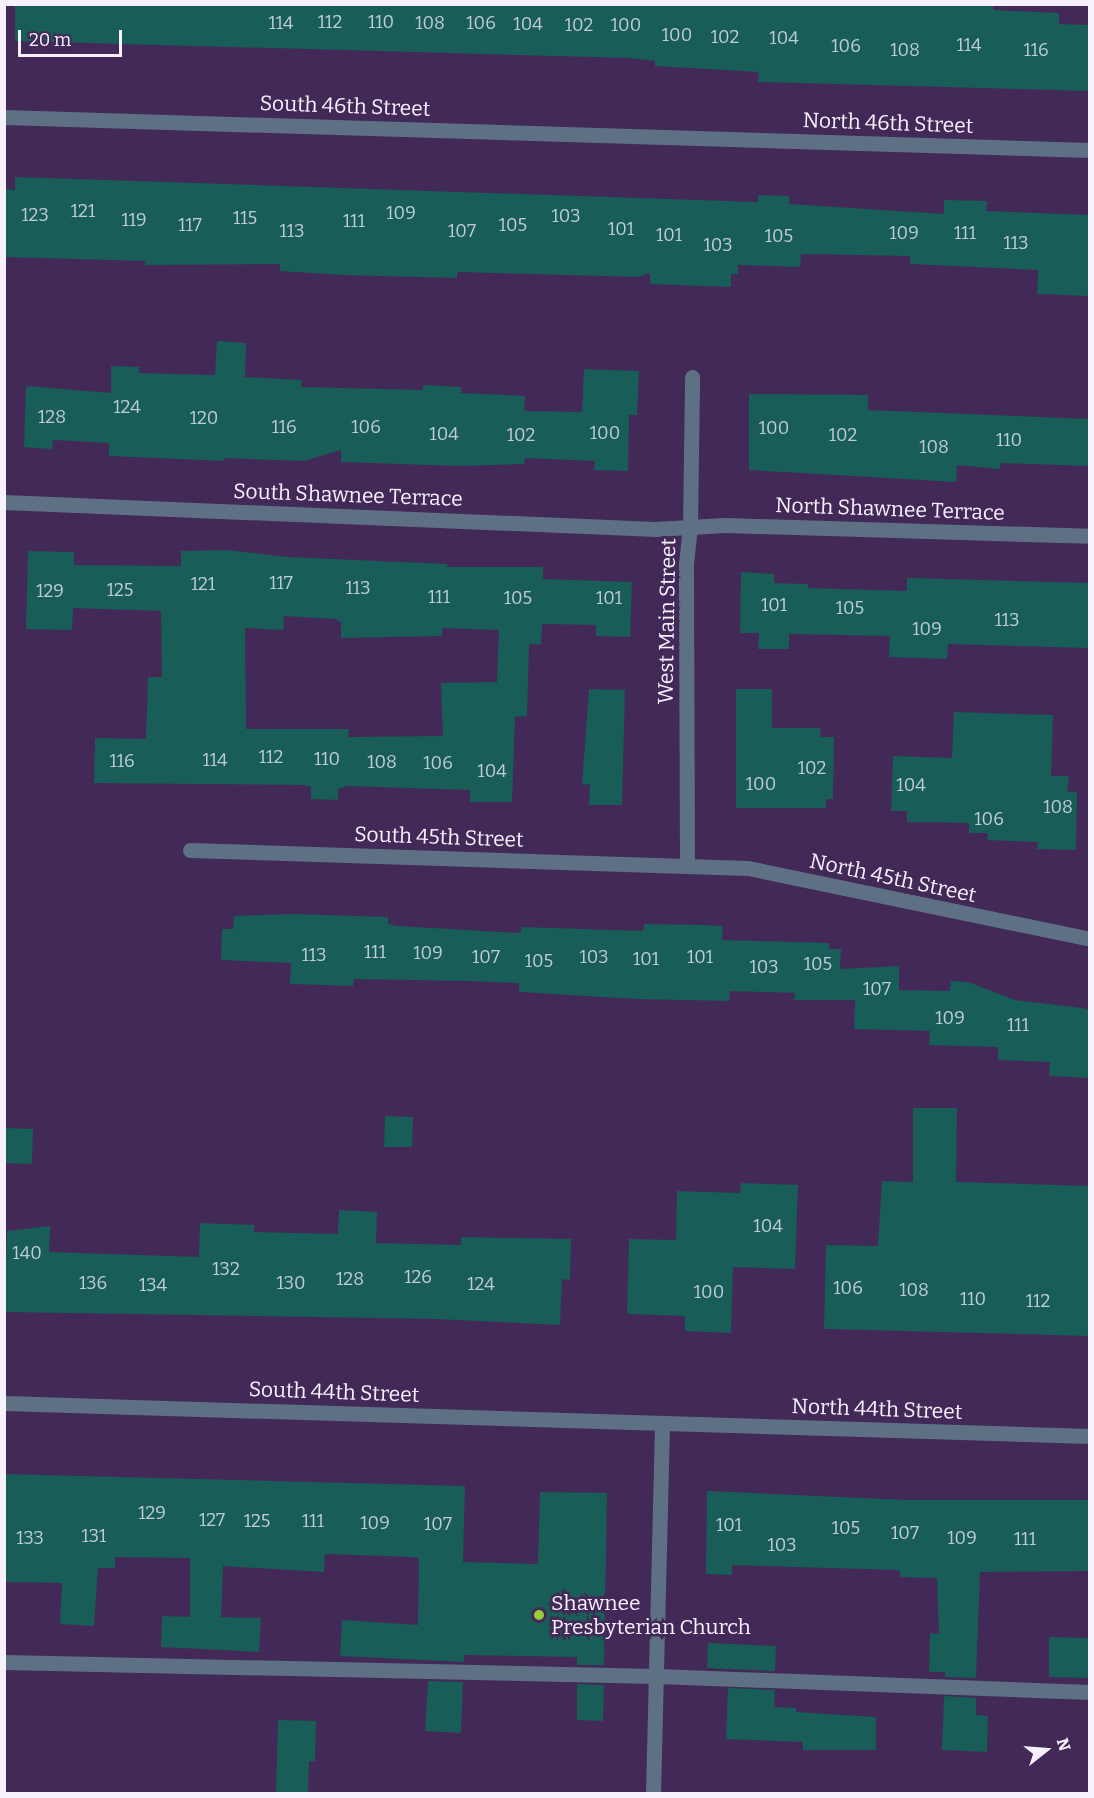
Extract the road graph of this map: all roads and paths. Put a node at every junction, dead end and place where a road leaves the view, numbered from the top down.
1 (4, 117) edge
2 (685, 138) joint
3 (1089, 150) edge
4 (692, 377) dead end
5 (4, 502) edge
6 (690, 527) junction
7 (1089, 536) edge
8 (190, 850) dead end
9 (687, 865) junction
10 (1089, 939) edge
11 (4, 1403) edge
12 (662, 1423) junction
13 (1089, 1436) edge
14 (4, 1662) edge
15 (656, 1677) junction
16 (1089, 1692) edge
17 (653, 1794) edge

1 - 2 street, South 46th Street
2 - 3 street, North 46th Street
4 - 6 street, West Main Street
5 - 6 street, South Shawnee Terrace
6 - 7 street, North Shawnee Terrace
6 - 9 street, West Main Street
8 - 9 street, South 45th Street
9 - 10 street, North 45th Street
11 - 12 street, South 44th Street
12 - 13 street, North 44th Street
12 - 15 street
14 - 15 street
15 - 16 street
15 - 17 street

